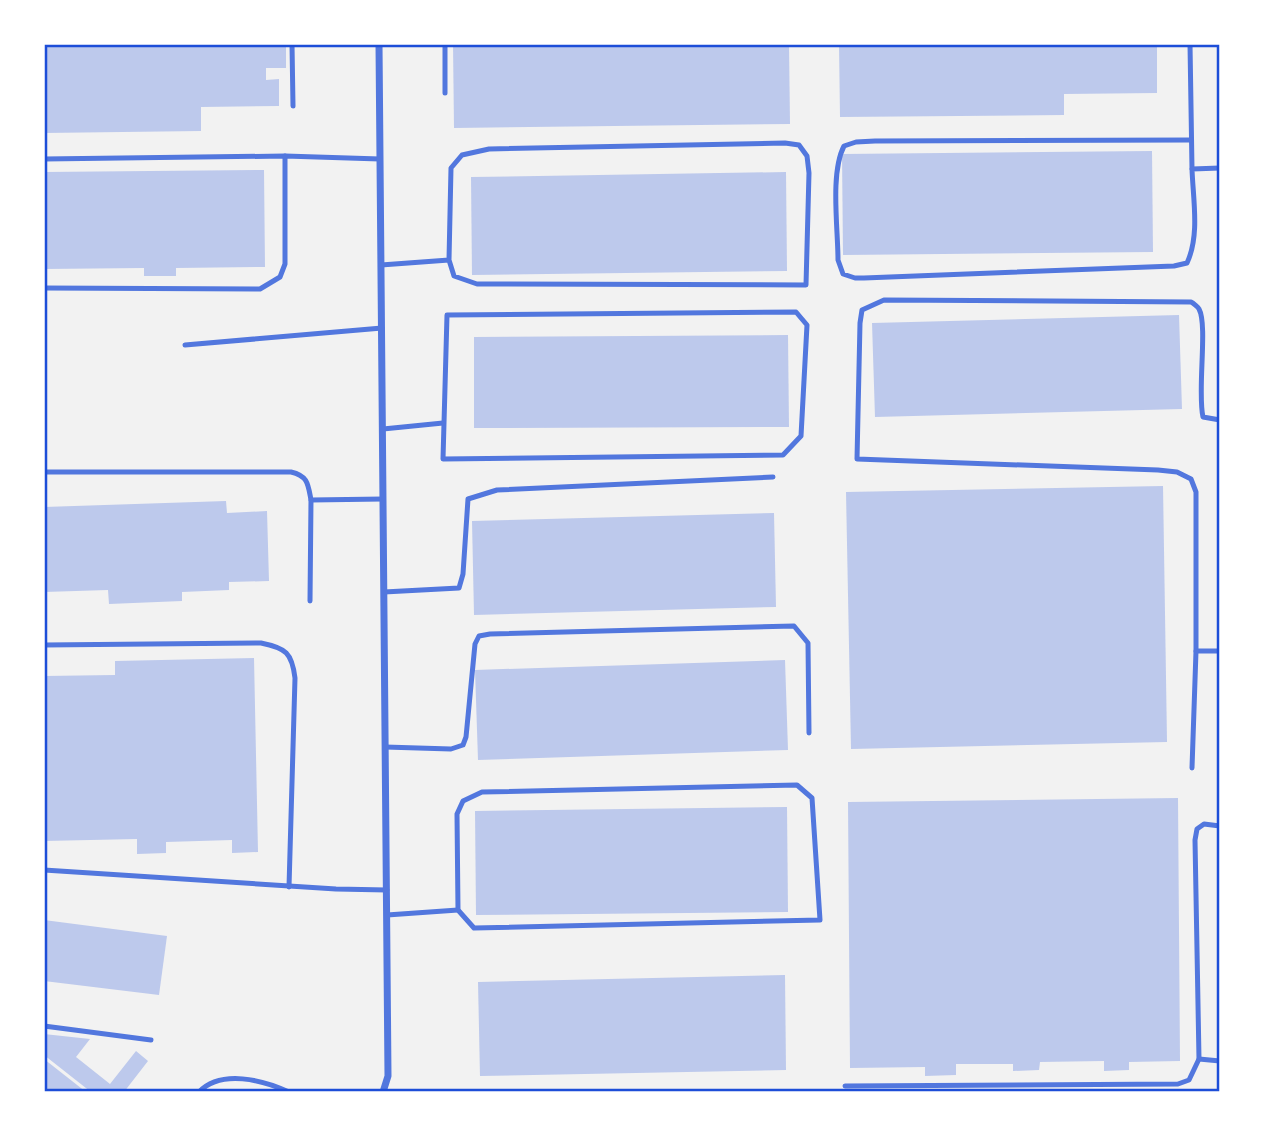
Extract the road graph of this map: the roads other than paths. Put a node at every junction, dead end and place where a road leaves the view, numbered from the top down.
1 (292, 44) edge
2 (379, 44) edge
3 (445, 44) edge
4 (1190, 44) edge
5 (445, 93) dead end
6 (293, 106) dead end
7 (1191, 141) junction
8 (285, 156) junction
9 (44, 159) edge
10 (380, 159) junction
11 (1220, 168) edge
12 (1192, 169) junction
13 (449, 260) junction
14 (381, 265) junction
15 (44, 288) edge
16 (382, 328) junction
17 (185, 345) dead end
18 (1220, 420) edge
19 (443, 423) junction
20 (383, 429) junction
21 (44, 472) edge
22 (772, 477) dead end
23 (383, 499) junction
24 (311, 500) junction
25 (384, 592) junction
26 (310, 601) dead end
27 (44, 645) edge
28 (1196, 651) junction
29 (1220, 651) edge
30 (809, 733) dead end
31 (385, 747) junction
32 (1192, 768) dead end
33 (1220, 826) edge
34 (44, 870) edge
35 (289, 887) junction
36 (387, 891) junction
37 (458, 910) junction
38 (387, 915) junction
39 (44, 1026) edge
40 (151, 1040) dead end
41 (1199, 1059) junction
42 (1220, 1061) edge
43 (845, 1086) dead end
44 (199, 1092) edge
45 (289, 1092) edge
46 (383, 1092) edge

1 - 6 lane
2 - 10 street
3 - 5 lane
4 - 7 lane
7 - 12 lane
7 - 12 lane
8 - 9 lane
8 - 10 lane
8 - 15 lane
10 - 14 street
11 - 12 lane
13 - 13 lane
13 - 14 lane
14 - 16 street
16 - 17 lane
16 - 20 street
18 - 28 lane
19 - 19 lane
19 - 20 lane
20 - 23 street
21 - 24 lane
22 - 25 lane
23 - 24 lane
23 - 25 street
24 - 26 lane
25 - 31 street
27 - 35 lane
28 - 29 lane
28 - 32 lane
30 - 31 lane
31 - 36 street
33 - 41 lane
34 - 35 lane
35 - 36 lane
36 - 38 street
37 - 37 lane
37 - 38 lane
38 - 46 street
39 - 40 lane
41 - 42 lane
41 - 43 lane
44 - 45 lane

